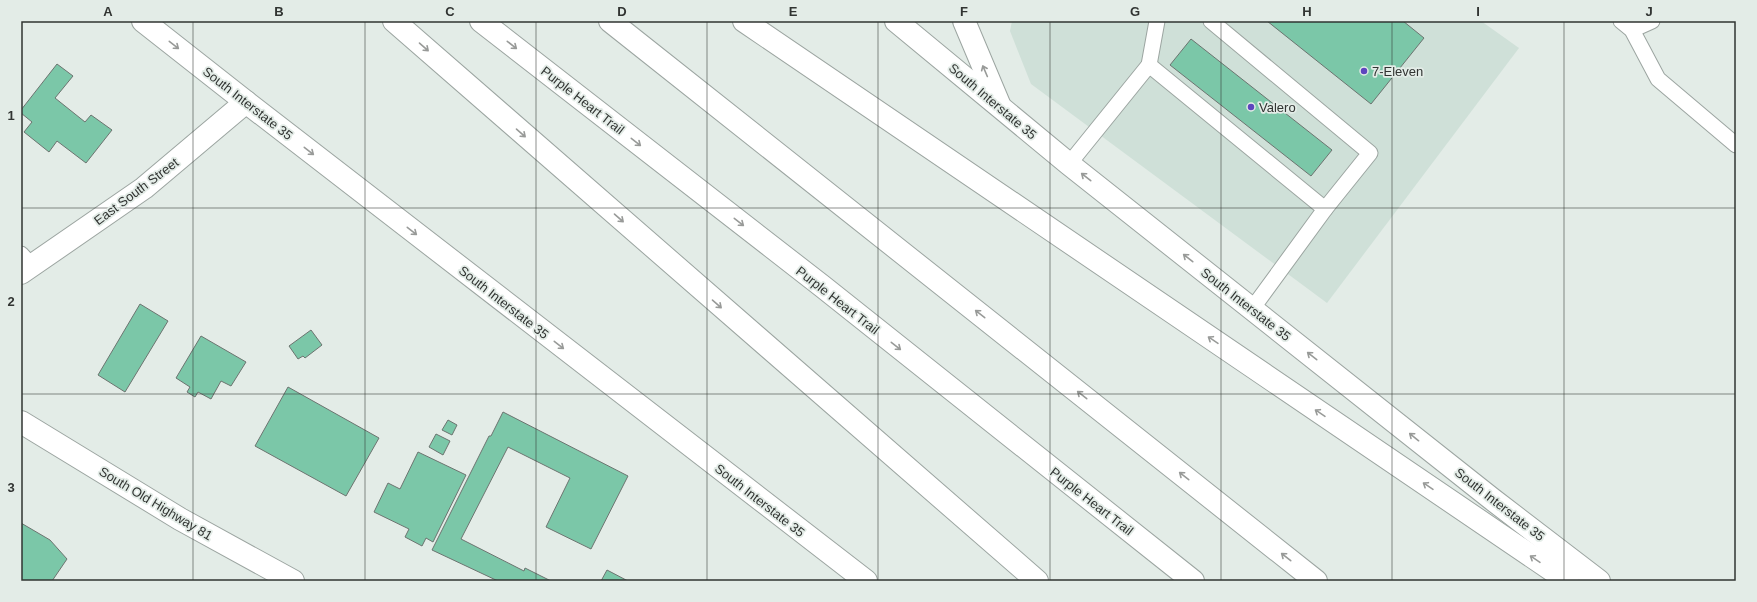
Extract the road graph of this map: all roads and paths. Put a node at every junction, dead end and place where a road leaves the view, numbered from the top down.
1 (143, 21) edge
2 (394, 21) edge
3 (481, 21) edge
4 (610, 21) edge
5 (744, 21) edge
6 (896, 21) edge
7 (964, 21) edge
8 (1158, 21) edge
9 (1211, 21) edge
10 (1652, 21) edge
11 (1627, 26) edge
12 (1149, 65) junction
13 (246, 102) junction
14 (1000, 107) junction
15 (1736, 144) edge
16 (1069, 164) junction
17 (1325, 209) junction
18 (24, 265) edge
19 (1252, 309) junction
20 (21, 422) edge
21 (293, 581) edge
22 (866, 581) edge
23 (1037, 581) edge
24 (1193, 581) edge
25 (1316, 581) edge
26 (1568, 581) edge
27 (1600, 581) edge

1 -> 13 main road, South Interstate 35
2 -> 23 main road
3 -> 24 main road, Purple Heart Trail
25 -> 4 main road
26 -> 5 main road
6 - 14 main road, South Interstate 35
14 -> 7 main road
8 - 12 lane
9 - 17 lane
10 - 11 lane
11 - 15 lane
12 - 16 lane
12 - 17 lane
13 - 18 main road, East South Street
13 -> 22 main road, South Interstate 35
14 - 16 main road, South Interstate 35
19 -> 16 main road, South Interstate 35
17 - 19 lane
27 -> 19 main road, South Interstate 35
20 - 21 main road, South Old Highway 81

